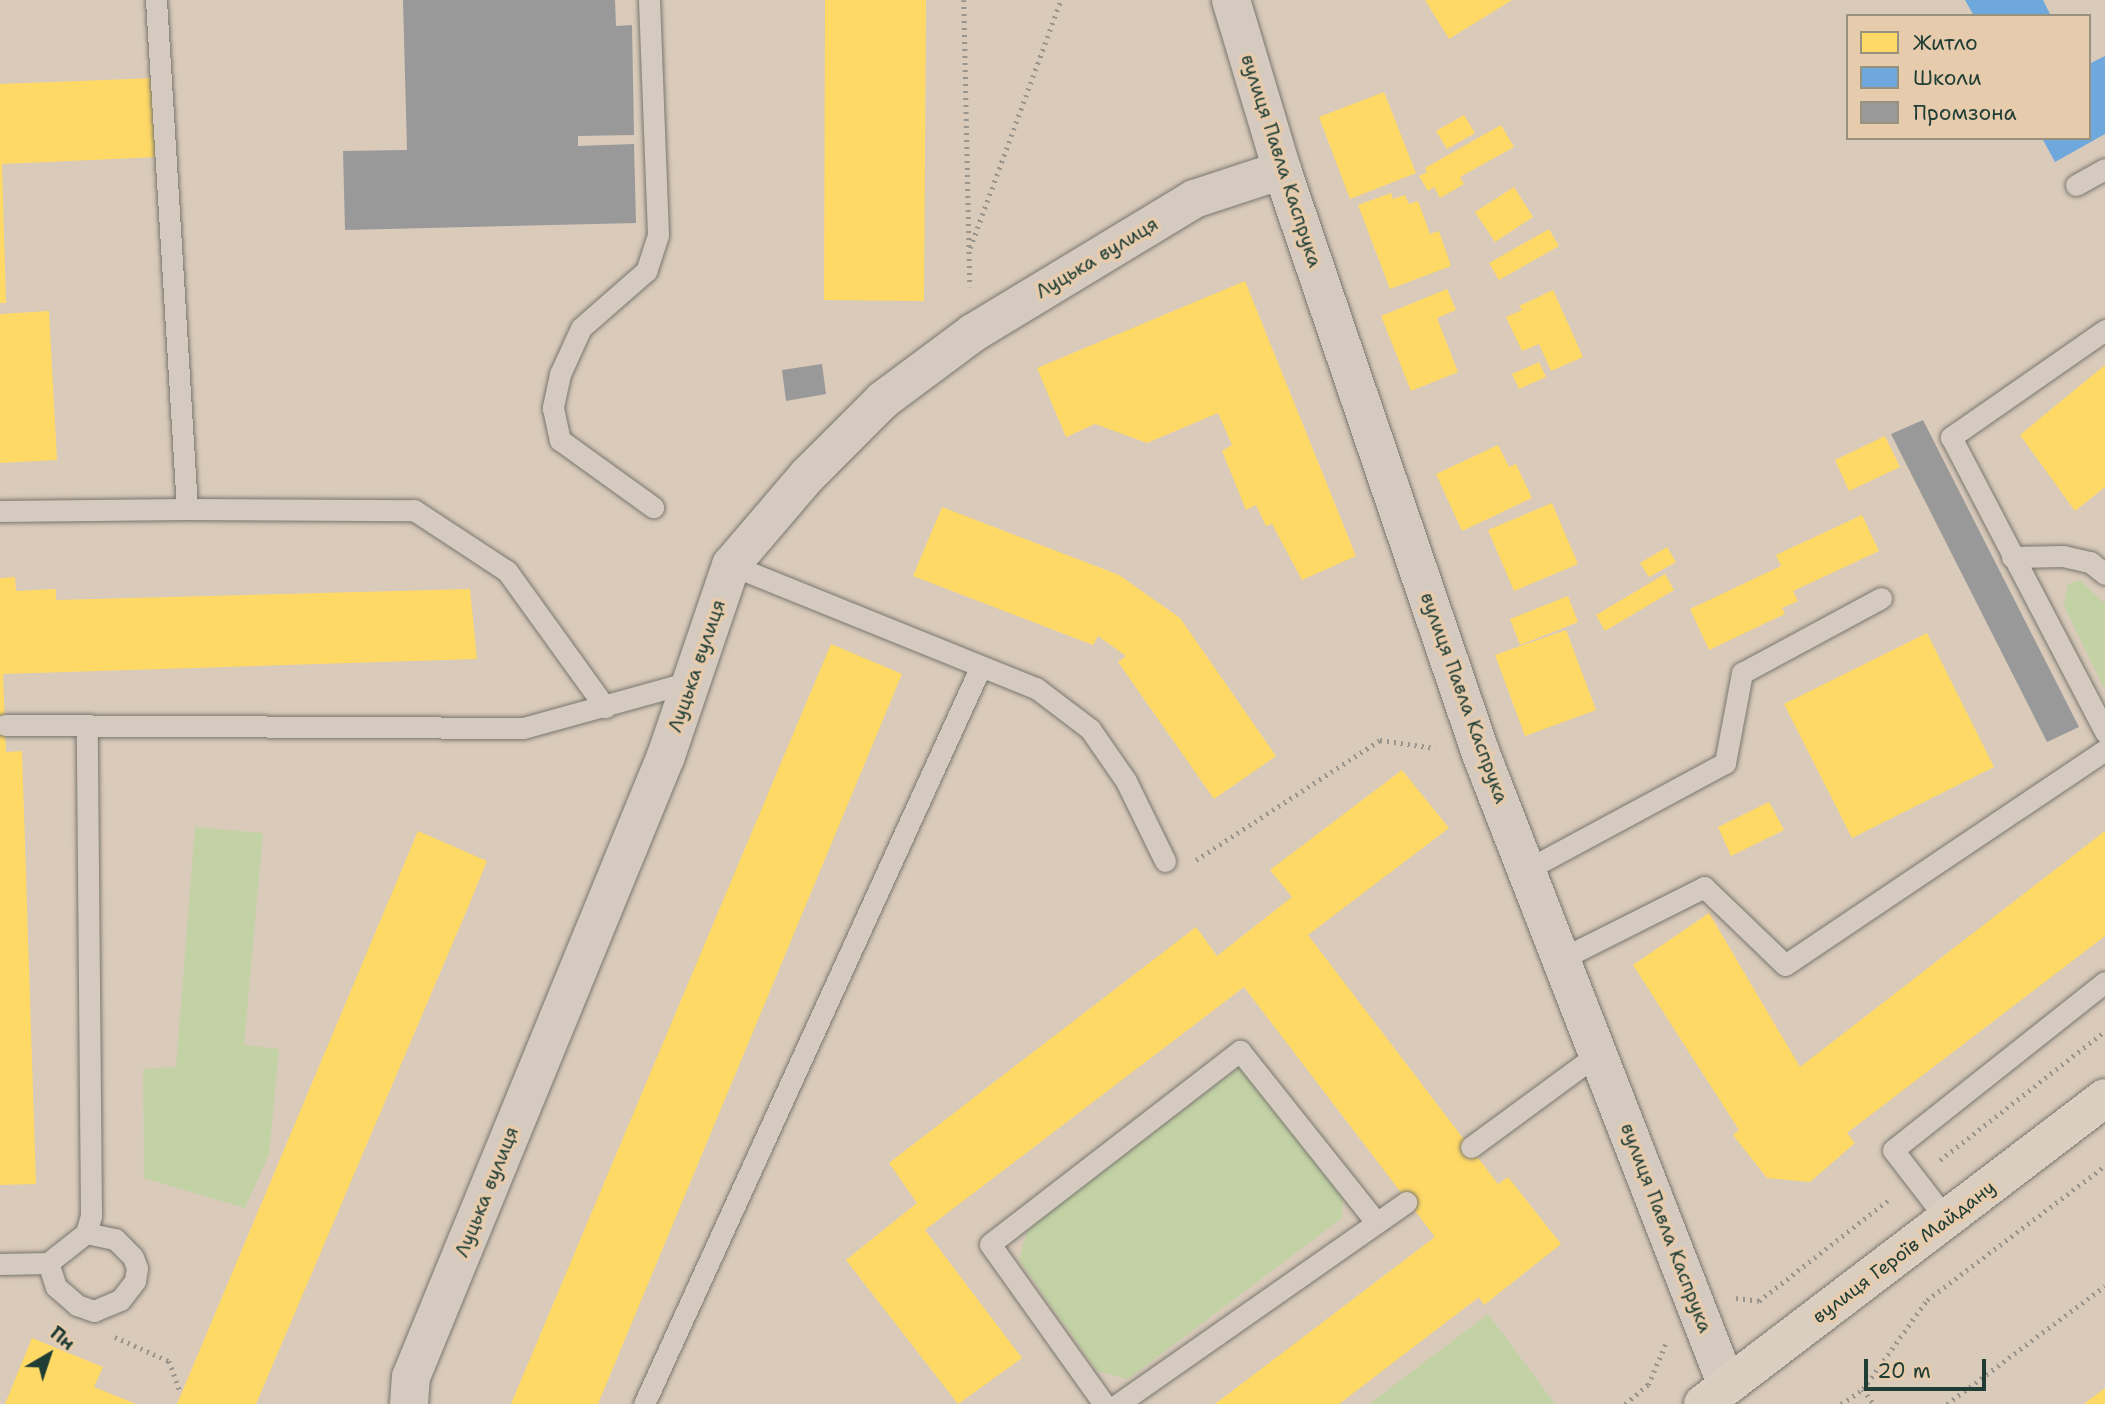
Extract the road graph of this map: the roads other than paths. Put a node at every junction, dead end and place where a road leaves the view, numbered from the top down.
1 (156, 0) edge
2 (649, 0) edge
3 (1231, 0) edge
4 (2105, 169) edge
5 (1282, 170) junction
6 (2076, 185) dead end
7 (2105, 330) edge
8 (653, 507) dead end
9 (187, 509) junction
10 (0, 511) edge
11 (2012, 557) junction
12 (731, 565) junction
13 (2105, 574) edge
14 (1881, 598) dead end
15 (981, 666) junction
16 (694, 681) junction
17 (605, 707) junction
18 (5, 725) dead end
19 (87, 727) junction
20 (2105, 732) edge
21 (2105, 750) edge
22 (1165, 860) road end
23 (1528, 869) junction
24 (1563, 957) junction
25 (2105, 982) edge
26 (1599, 1053) junction
27 (2105, 1098) edge
28 (1471, 1147) dead end
29 (1406, 1202) dead end
30 (1947, 1220) junction
31 (1376, 1222) junction
32 (86, 1233) junction
33 (48, 1263) junction
34 (0, 1264) edge
35 (1715, 1395) edge
36 (409, 1404) edge
37 (645, 1404) edge
38 (1104, 1404) edge
39 (1118, 1404) edge

1 - 9 lane
2 - 8 lane
3 - 5 street, вулиця Павла Каспрука
4 - 6 lane
5 - 12 street, Луцька вулиця
5 - 23 street, вулиця Павла Каспрука
7 - 11 lane
9 - 10 lane
9 - 17 lane
11 - 13 lane
11 - 20 lane
12 - 15 lane
12 - 16 street, Луцька вулиця
14 - 23 lane
15 - 22 lane
15 - 37 lane
16 - 17 lane
16 - 36 street, Луцька вулиця
17 - 19 lane
18 - 19 lane
19 - 32 lane
21 - 24 lane
23 - 24 street, вулиця Павла Каспрука
24 - 26 street, вулиця Павла Каспрука
25 - 30 lane
26 - 28 lane
26 - 35 street, вулиця Павла Каспрука
27 - 30 main road, вулиця Героїв Майдану
29 - 31 lane
30 - 35 main road, вулиця Героїв Майдану
31 - 38 lane
31 - 39 lane
32 - 33 lane
32 - 33 lane
33 - 34 lane

